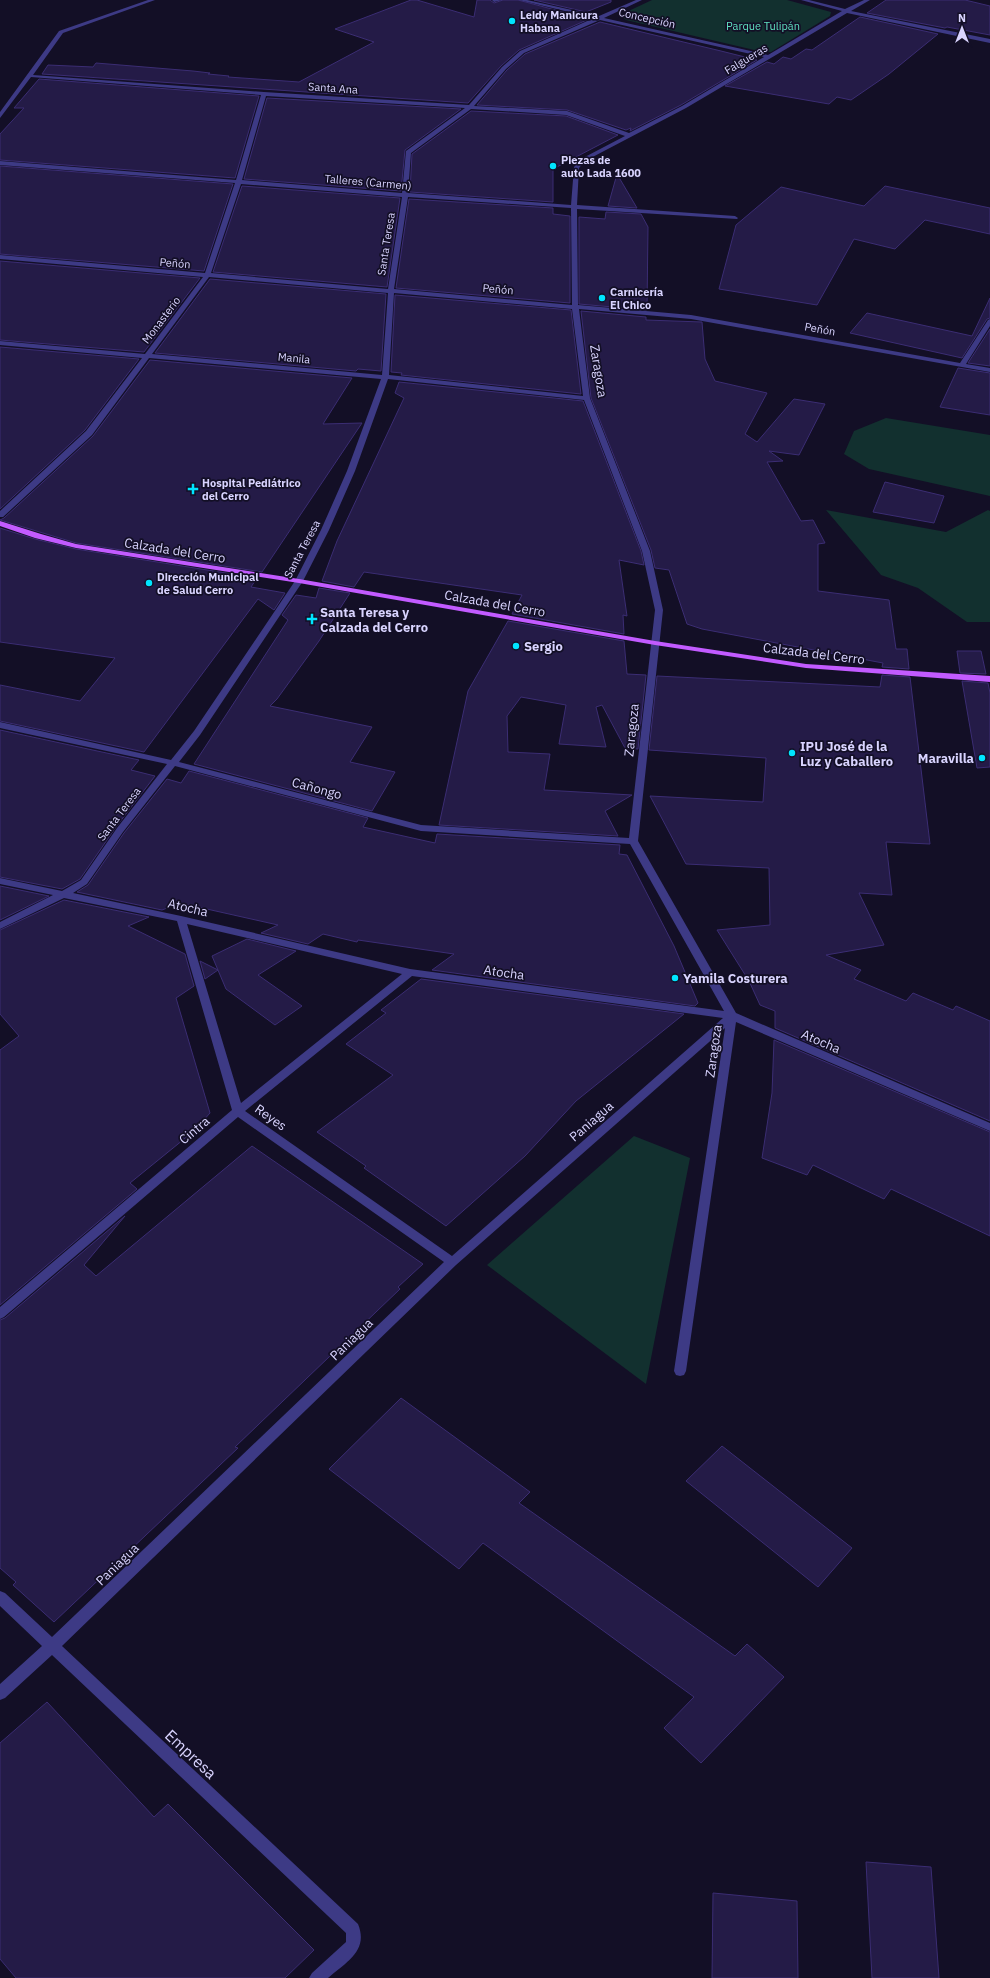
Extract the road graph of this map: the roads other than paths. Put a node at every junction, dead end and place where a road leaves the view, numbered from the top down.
1 (153, 0) edge
2 (500, 0) edge
3 (521, 0) edge
4 (640, 0) edge
5 (803, 0) edge
6 (868, 0) edge
7 (494, 1) dead end
8 (846, 11) junction
9 (601, 18) junction
10 (990, 41) edge
11 (769, 57) junction
12 (31, 76) junction
13 (264, 94) junction
14 (469, 108) junction
15 (0, 116) edge
16 (655, 123) joint
17 (631, 136) junction
18 (0, 162) edge
19 (239, 181) junction
20 (405, 195) junction
21 (574, 208) junction
22 (735, 218) dead end
23 (0, 257) edge
24 (207, 276) junction
25 (390, 290) junction
26 (575, 306) junction
27 (990, 321) edge
28 (0, 343) edge
29 (146, 357) junction
30 (962, 364) junction
31 (990, 370) edge
32 (385, 377) junction
33 (587, 398) junction
34 (0, 515) edge
35 (0, 523) edge
36 (298, 581) junction
37 (655, 643) junction
38 (990, 679) edge
39 (0, 725) edge
40 (174, 763) junction
41 (633, 841) junction
42 (0, 882) edge
43 (63, 893) junction
44 (181, 919) junction
45 (0, 926) edge
46 (410, 972) junction
47 (732, 1016) junction
48 (238, 1111) junction
49 (990, 1127) edge
50 (452, 1262) junction
51 (0, 1314) edge
52 (680, 1371) dead end
53 (0, 1597) edge
54 (51, 1647) junction
55 (0, 1693) edge
56 (317, 1978) edge

1 - 12 street
2 - 7 street
3 - 9 street, Concepción
4 - 9 street
5 - 8 street
6 - 8 street, Falgueras
8 - 10 street
8 - 11 street, Falgueras
9 - 11 street, Concepción
9 - 14 street
11 - 16 street, Falgueras
12 - 13 street, Santa Ana
12 - 15 street
13 - 14 street, Santa Ana
13 - 19 street, Monasterio
14 - 17 street, Santa Ana
14 - 20 street, Santa Teresa
16 - 17 street, Zaragoza
17 - 21 street, Zaragoza
18 - 19 street, Talleres (Carmen)
19 - 20 street, Talleres (Carmen)
19 - 24 street, Monasterio
20 - 21 street, Talleres (Carmen)
20 - 25 street, Santa Teresa
21 - 22 street, Talleres (Carmen)
21 - 26 street, Zaragoza
23 - 24 street, Peñón
24 - 25 street, Peñón
24 - 29 street, Monasterio
25 - 26 street, Peñón
25 - 32 street, Santa Teresa
26 - 30 street, Peñón
26 - 33 street, Zaragoza
27 - 30 street
28 - 29 street, Manila
29 - 32 street, Manila
29 - 34 street, Monasterio
30 - 31 street, Peñón
32 - 33 street, Manila
32 - 36 street, Santa Teresa
33 - 37 street, Zaragoza
35 - 36 main road, Calzada del Cerro
36 - 37 main road, Calzada del Cerro
36 - 40 street, Santa Teresa
37 - 38 main road, Calzada del Cerro
37 - 41 street, Zaragoza
39 - 40 street, Cañongo
40 - 41 street, Cañongo
40 - 43 street, Santa Teresa
41 - 47 street, Zaragoza
42 - 43 street, Atocha
43 - 44 street, Atocha
43 - 45 street, Santa Teresa
44 - 46 street, Atocha
44 - 48 street, Reyes
46 - 47 street, Atocha
46 - 48 street, Cintra
47 - 49 street, Atocha
47 - 50 street, Paniagua
47 - 52 street, Zaragoza
48 - 50 street, Reyes
48 - 51 street, Cintra
50 - 54 street, Paniagua
53 - 54 street, Empresa
54 - 55 street, Paniagua
54 - 56 street, Empresa

